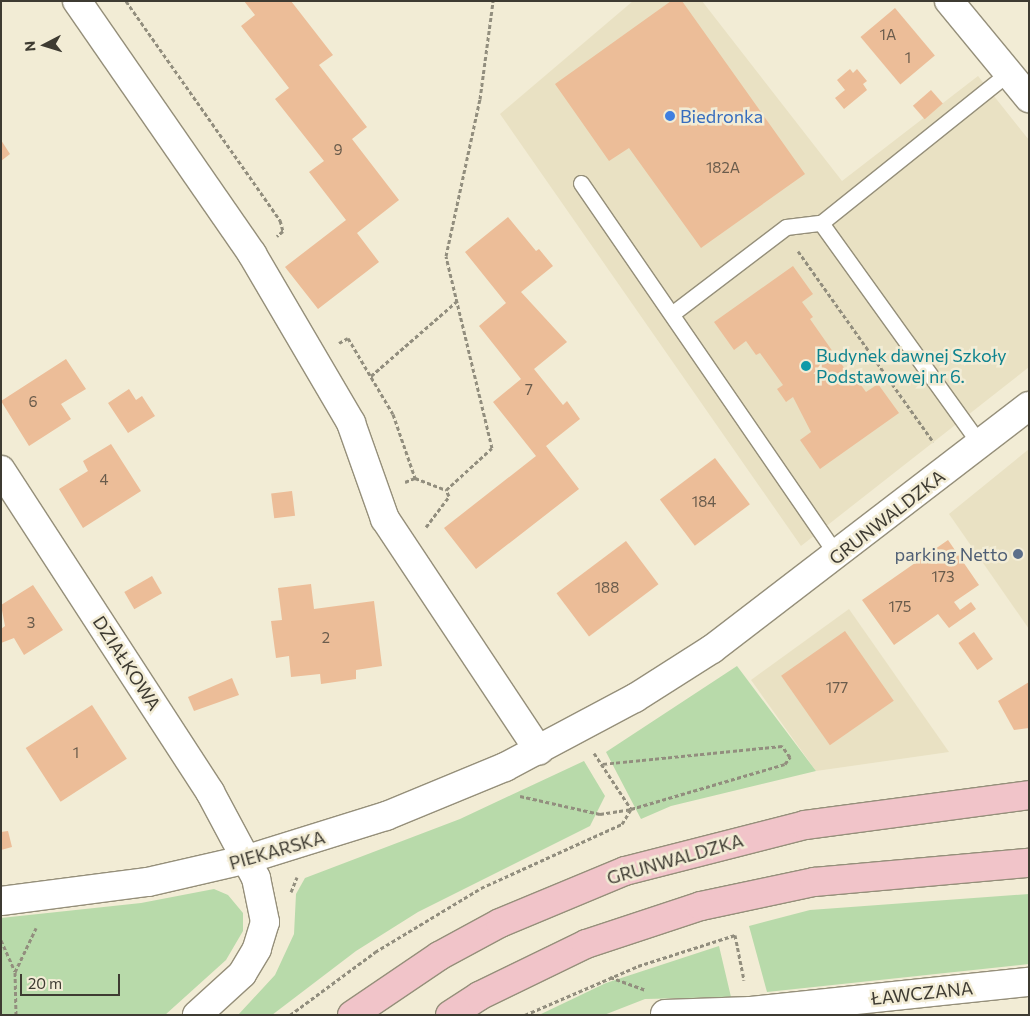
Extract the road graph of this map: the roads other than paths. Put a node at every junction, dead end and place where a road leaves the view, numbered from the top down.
1 (77, 1) edge
2 (949, 1) edge
3 (1008, 74) junction
4 (1029, 98) edge
5 (581, 183) dead end
6 (821, 223) junction
7 (673, 313) junction
8 (1029, 406) edge
9 (980, 444) junction
10 (1, 470) edge
11 (837, 556) junction
12 (539, 750) junction
13 (1029, 795) edge
14 (248, 860) junction
15 (1029, 863) edge
16 (1, 901) edge
17 (1029, 982) edge
18 (665, 1014) edge
19 (197, 1015) edge
20 (352, 1015) edge
21 (450, 1015) edge

1 - 12 street
2 - 3 street
3 - 4 street
3 - 6 lane
5 - 7 lane
6 - 7 lane
6 - 9 lane
7 - 11 lane
8 - 9 street, GRUNWALDZKA
9 - 11 street, GRUNWALDZKA
10 - 14 street, DZIAŁKOWA
11 - 12 street, GRUNWALDZKA
12 - 14 street, PIEKARSKA
13 - 20 main road, GRUNWALDZKA
14 - 16 street, PIEKARSKA
14 - 19 street, DZIAŁKOWA
15 - 21 main road
17 - 18 street, ŁAWCZANA

